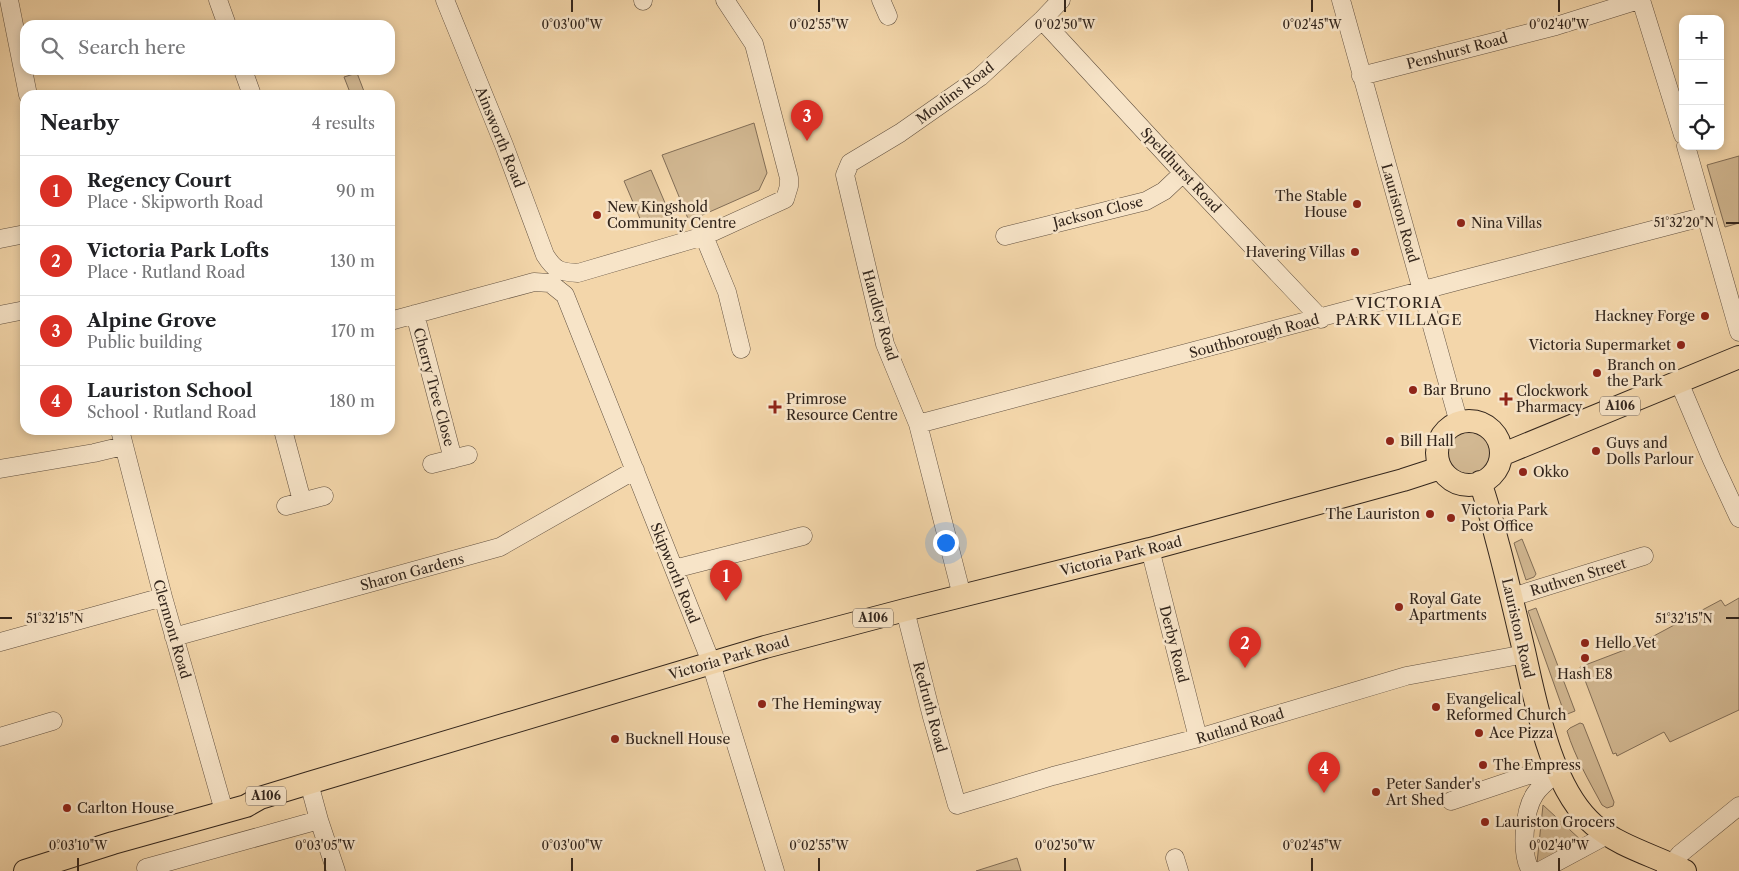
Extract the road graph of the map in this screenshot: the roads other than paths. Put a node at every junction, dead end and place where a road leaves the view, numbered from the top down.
1 (8, 0) edge
2 (218, 0) edge
3 (445, 0) edge
4 (725, 0) edge
5 (881, 0) edge
6 (1061, 0) edge
7 (1640, 0) edge
8 (1341, 1) edge
9 (888, 16) dead end
10 (225, 20) edge
11 (1042, 20) junction
12 (20, 57) edge
13 (24, 75) edge
14 (245, 75) edge
15 (1361, 76) junction
16 (27, 90) edge
17 (250, 90) edge
18 (1679, 122) edge
19 (1687, 150) edge
20 (1183, 173) junction
21 (845, 175) joint
22 (1706, 216) junction
23 (20, 235) edge
24 (704, 236) junction
25 (1005, 236) dead end
26 (0, 239) edge
27 (556, 278) junction
28 (1422, 290) junction
29 (20, 311) edge
30 (415, 314) junction
31 (0, 315) edge
32 (1321, 319) junction
33 (395, 320) edge
34 (1739, 332) edge
35 (741, 349) dead end
36 (1739, 357) edge
37 (1678, 382) junction
38 (1459, 423) junction
39 (918, 424) junction
40 (284, 435) edge
41 (121, 438) edge
42 (1501, 455) junction
43 (432, 464) dead end
44 (1440, 468) junction
45 (0, 469) edge
46 (635, 470) junction
47 (1480, 482) junction
48 (324, 496) dead end
49 (1739, 518) edge
50 (803, 536) dead end
51 (1150, 549) junction
52 (1644, 556) dead end
53 (674, 569) junction
54 (962, 596) junction
55 (163, 597) junction
56 (1512, 598) junction
57 (905, 610) junction
58 (174, 637) junction
59 (0, 642) edge
60 (1525, 654) junction
61 (711, 664) junction
62 (53, 720) dead end
63 (0, 737) edge
64 (1198, 738) junction
65 (1557, 769) junction
66 (309, 783) junction
67 (1451, 801) dead end
68 (957, 805) joint
69 (1739, 806) edge
70 (224, 811) junction
71 (319, 820) junction
72 (1608, 835) junction
73 (47, 868) edge
74 (1674, 868) edge
75 (25, 871) edge
76 (147, 871) edge
77 (336, 871) edge
78 (775, 871) edge
79 (1531, 871) edge
80 (1540, 871) edge

1 - 12 street
2 - 10 street
3 - 27 street, Ainsworth Road
4 - 24 street
5 - 9 street
6 - 11 street, Moulins Road
7 - 15 street, Penshurst Road
7 - 18 street
8 - 15 street, Lauriston Road
11 - 20 street, Speldhurst Road
11 - 21 street, Moulins Road
13 - 16 street
14 - 17 street
15 - 28 street, Lauriston Road
19 - 22 street
20 - 25 street, Jackson Close
20 - 32 street, Speldhurst Road
21 - 39 street, Handley Road
22 - 28 street, Southborough Road
22 - 34 street
23 - 26 street
24 - 27 street
24 - 35 street
27 - 30 street
27 - 46 street, Skipworth Road
28 - 32 street, Southborough Road
28 - 38 street, Lauriston Road
29 - 31 street
30 - 33 street
30 - 43 street, Cherry Tree Close
32 - 39 street, Southborough Road
36 - 37 main road, A106
37 - 42 main road, A106
37 - 49 street
38 - 42 main road
38 - 44 main road
39 - 54 street, Handley Road
40 - 48 street
41 - 45 street
41 - 55 street, Clermont Road
42 - 47 main road
44 - 47 main road
44 - 51 main road, Victoria Park Road / A106
46 - 53 street, Skipworth Road
46 - 58 street, Sharon Gardens
47 - 56 main road, Lauriston Road
50 - 53 street
51 - 54 main road, Victoria Park Road / A106
51 - 64 street, Derby Road
52 - 56 street, Ruthven Street
53 - 61 street, Skipworth Road
54 - 57 main road, Victoria Park Road / A106
55 - 58 street, Clermont Road
55 - 59 street
56 - 60 main road, Lauriston Road
57 - 61 main road, Victoria Park Road / A106
57 - 68 street, Redruth Road
58 - 70 street, Clermont Road
60 - 64 street, Rutland Road
60 - 65 main road, Lauriston Road
61 - 66 main road, Victoria Park Road / A106
61 - 78 street, Skipworth Road
62 - 63 street
64 - 68 street, Rutland Road
65 - 67 street
65 - 72 main road, Lauriston Road
65 - 79 street
66 - 70 main road, Victoria Park Road / A106
66 - 71 street
69 - 74 street
70 - 73 main road, Victoria Park Road / A106
71 - 76 street
71 - 77 street
72 - 74 main road, Lauriston Road
72 - 80 street
73 - 75 main road, Victoria Park Road / A106

